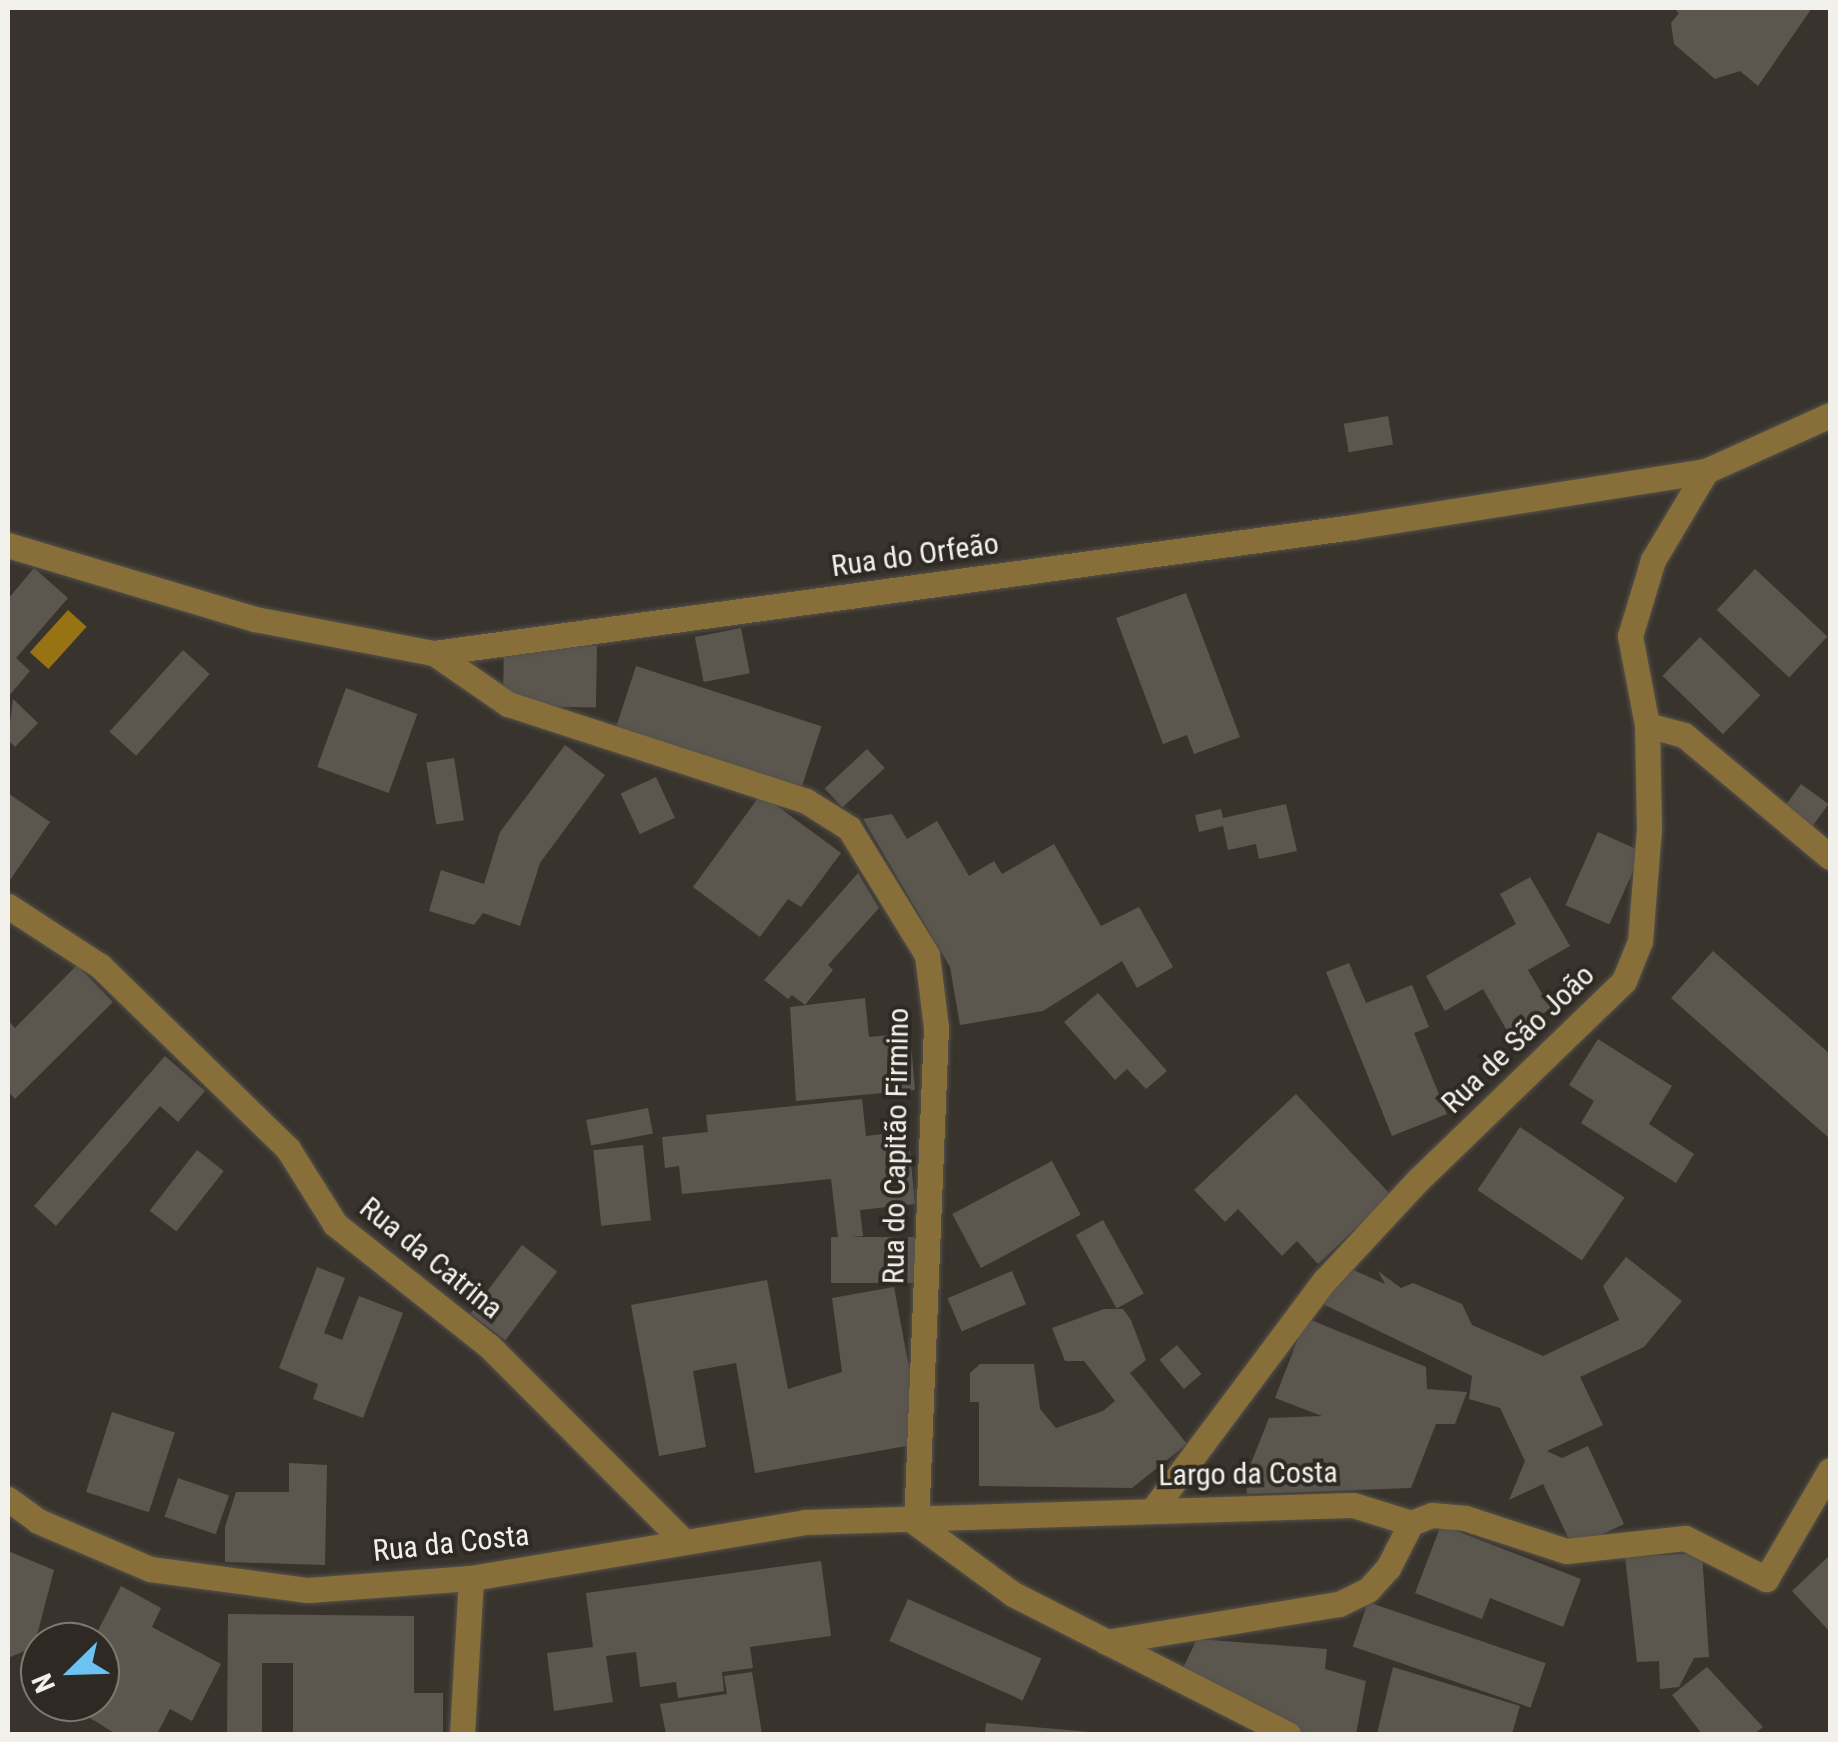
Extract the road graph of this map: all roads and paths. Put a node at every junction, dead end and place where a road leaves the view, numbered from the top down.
1 (1830, 416) edge
2 (1706, 471) junction
3 (8, 545) edge
4 (434, 654) junction
5 (1647, 725) junction
6 (1830, 857) edge
7 (8, 906) edge
8 (1830, 1470) edge
9 (8, 1500) edge
10 (1155, 1508) junction
11 (916, 1523) junction
12 (1411, 1523) junction
13 (684, 1542) junction
14 (471, 1578) junction
15 (1106, 1642) junction
16 (462, 1734) edge
17 (1288, 1734) edge

1 - 2 street, Rua do Orfeão
2 - 4 street, Rua do Orfeão
2 - 5 street, Rua de São João
3 - 4 street, Rua do Orfeão
4 - 11 street, Rua do Capitão Firmino
5 - 6 street
5 - 10 street, Rua de São João
7 - 13 street, Rua da Catrina
8 - 12 street
9 - 14 street, Rua da Costa
10 - 11 street, Largo da Costa
10 - 12 street, Largo da Costa
11 - 13 street, Rua da Costa
11 - 15 street
12 - 15 street
13 - 14 street, Rua da Costa
14 - 16 street
15 - 17 street

